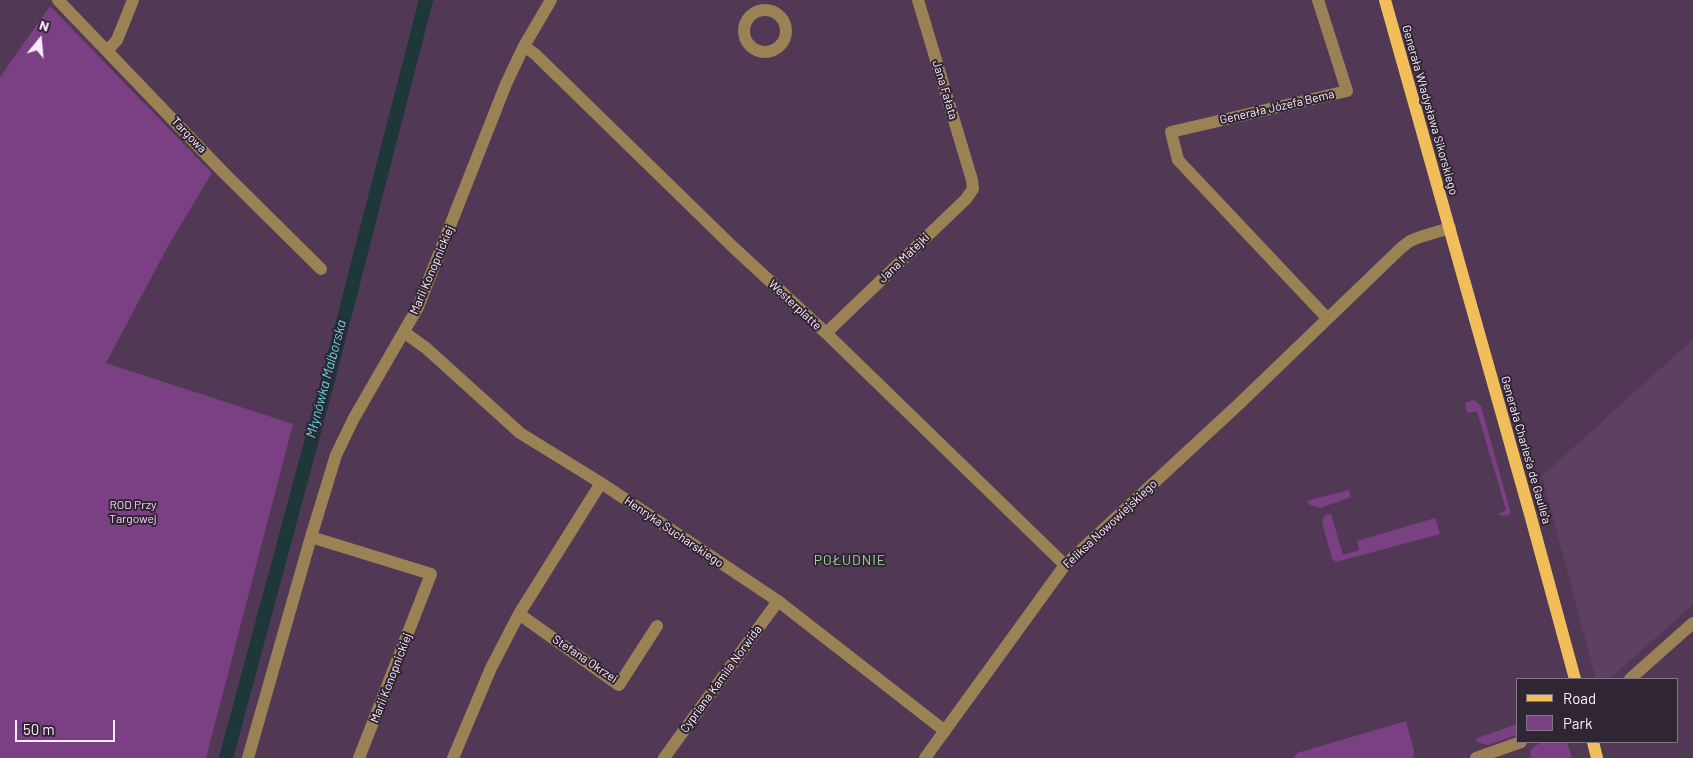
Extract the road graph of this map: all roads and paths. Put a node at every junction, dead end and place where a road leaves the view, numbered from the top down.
1 (58, 0) edge
2 (133, 0) edge
3 (551, 0) edge
4 (918, 0) edge
5 (1318, 0) edge
6 (1384, 0) edge
7 (524, 46) junction
8 (107, 51) junction
9 (972, 180) joint
10 (1450, 228) junction
11 (321, 269) dead end
12 (1327, 318) junction
13 (404, 333) junction
14 (826, 333) junction
15 (601, 483) junction
16 (311, 537) junction
17 (1065, 565) junction
18 (778, 601) junction
19 (519, 614) junction
20 (1693, 623) edge
21 (656, 626) dead end
22 (1575, 678) edge
23 (1631, 678) edge
24 (945, 731) junction
25 (1519, 743) edge
26 (1593, 743) edge
27 (248, 758) edge
28 (360, 758) edge
29 (453, 758) edge
30 (664, 758) edge
31 (925, 758) edge
32 (1476, 758) edge
33 (1598, 758) edge

1 - 8 street, Targowa
2 - 8 street
3 - 7 street, Marii Konopnickiej
4 - 9 street, Jana Fałata
5 - 12 street, Generała Józefa Bema
6 - 10 main road, Generała Władysława Sikorskiego
7 - 13 street, Marii Konopnickiej
7 - 14 street, Westerplatte
8 - 11 street, Targowa
9 - 14 street, Jana Matejki
10 - 12 street, Feliksa Nowowiejskiego
10 - 22 main road, Generała Charles'a de Gaulle'a
12 - 17 street, Feliksa Nowowiejskiego
13 - 15 street, Henryka Sucharskiego
13 - 16 street, Marii Konopnickiej
14 - 17 street, Westerplatte
15 - 18 street, Henryka Sucharskiego
15 - 19 street
16 - 27 street, Marii Konopnickiej
16 - 28 street, Marii Konopnickiej
17 - 24 street, Feliksa Nowowiejskiego
18 - 24 street, Henryka Sucharskiego
18 - 30 street, Cypriana Kamila Norwida
19 - 21 street, Stefana Okrzei
19 - 29 street
20 - 23 street
24 - 31 street, Feliksa Nowowiejskiego
25 - 32 street
26 - 33 main road

